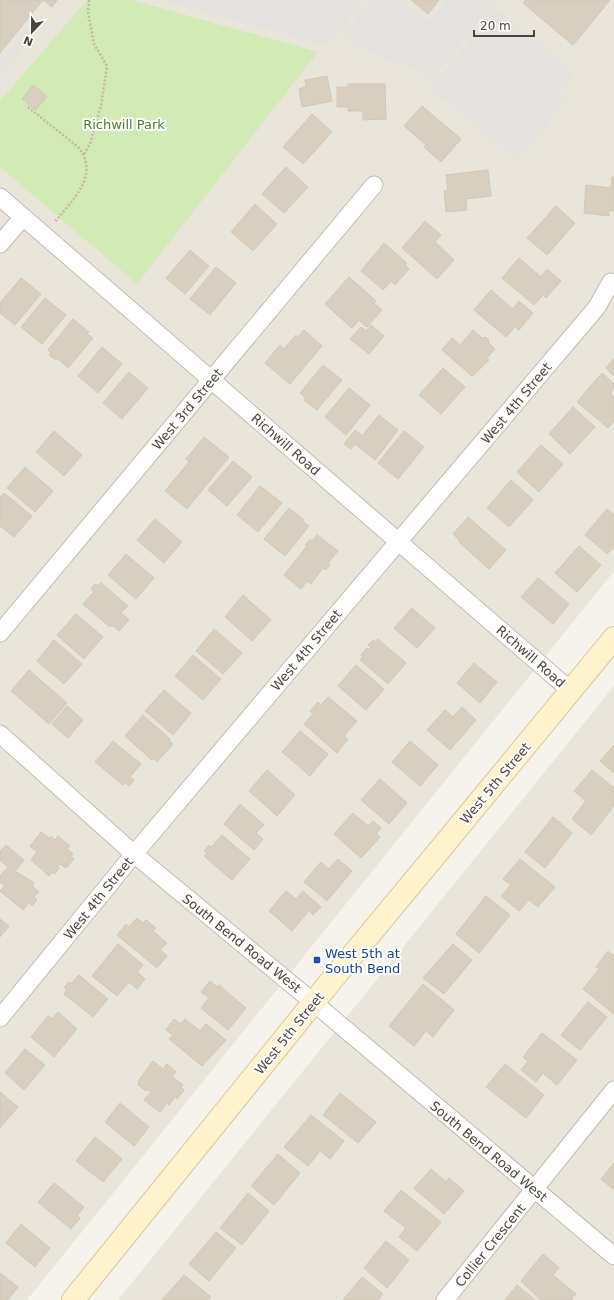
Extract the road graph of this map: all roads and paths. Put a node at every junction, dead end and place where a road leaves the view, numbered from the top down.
1 (89, 0) edge
2 (28, 107) dead end
3 (84, 154) junction
4 (374, 185) dead end
5 (0, 197) edge
6 (23, 217) junction
7 (45, 236) junction
8 (0, 244) edge
9 (611, 282) dead end
10 (212, 379) junction
11 (398, 542) junction
12 (0, 633) edge
13 (614, 638) edge
14 (571, 691) junction
15 (0, 734) edge
16 (134, 854) junction
17 (313, 1002) junction
18 (0, 1018) edge
19 (614, 1090) edge
20 (534, 1190) junction
21 (614, 1256) edge
22 (73, 1300) edge
23 (445, 1300) edge

1 - 3 path
2 - 3 path
3 - 7 path
4 - 10 street, West 3rd Street
5 - 6 street, Richwill Road
6 - 7 street, Richwill Road
6 - 8 street
7 - 10 street, Richwill Road
9 - 11 street, West 4th Street
10 - 11 street, Richwill Road
10 - 12 street, West 3rd Street
11 - 14 street, Richwill Road
11 - 16 street, West 4th Street
13 - 14 main road, West 5th Street
14 - 17 main road, West 5th Street
15 - 16 street, South Bend Road West
16 - 17 street, South Bend Road West
16 - 18 street, West 4th Street
17 - 20 street, South Bend Road West
17 - 22 main road, West 5th Street
19 - 20 street, Collier Crescent
20 - 21 street, South Bend Road West
20 - 23 street, Collier Crescent

